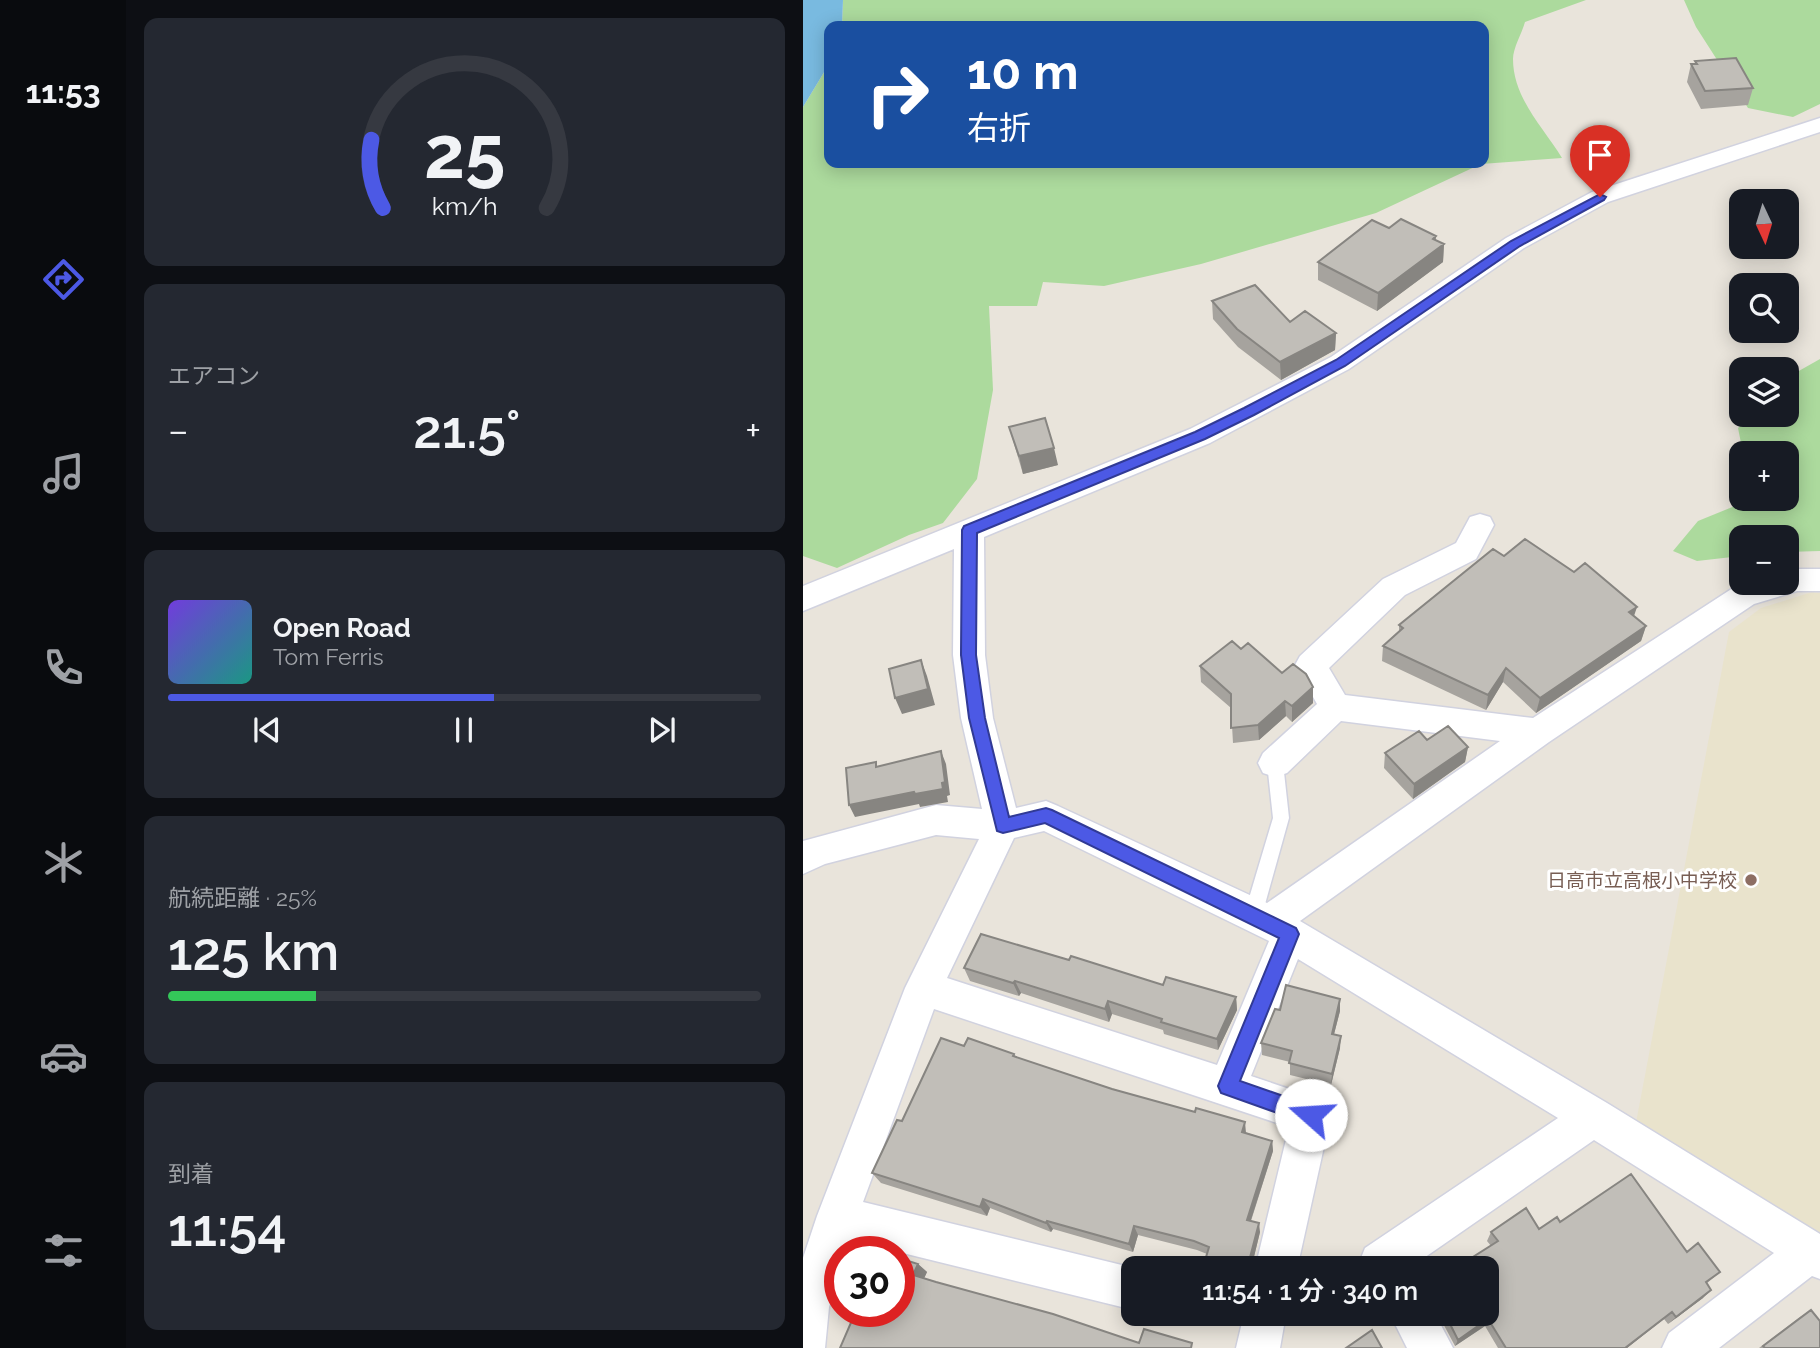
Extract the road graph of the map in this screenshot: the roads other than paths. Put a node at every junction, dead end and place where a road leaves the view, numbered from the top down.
1 (1820, 124) edge
2 (1480, 525) dead end
3 (969, 530) junction
4 (1799, 580) edge
5 (1820, 580) edge
6 (1747, 595) edge
7 (803, 599) edge
8 (1335, 707) junction
9 (1539, 732) junction
10 (1275, 763) joint
11 (1003, 826) junction
12 (803, 859) edge
13 (1271, 924) junction
14 (923, 988) junction
15 (1228, 1086) junction
16 (1593, 1117) junction
17 (837, 1216) junction
18 (1815, 1255) edge
19 (1279, 1256) edge
20 (1390, 1256) edge
21 (1121, 1286) edge
22 (805, 1312) edge
23 (1418, 1326) edge
24 (803, 1348) edge
25 (1431, 1348) edge
26 (1684, 1348) edge

1 - 3 street
2 - 8 street
3 - 7 street
3 - 11 street
4 - 5 street
6 - 9 street
8 - 9 street
8 - 10 street
9 - 13 street
10 - 13 lane
11 - 12 street
11 - 13 street
11 - 14 street
13 - 15 street
13 - 16 street
14 - 15 street
14 - 17 street
15 - 19 street
16 - 18 street
16 - 20 street
17 - 21 street
17 - 22 street
18 - 26 street
22 - 24 street
23 - 25 street

